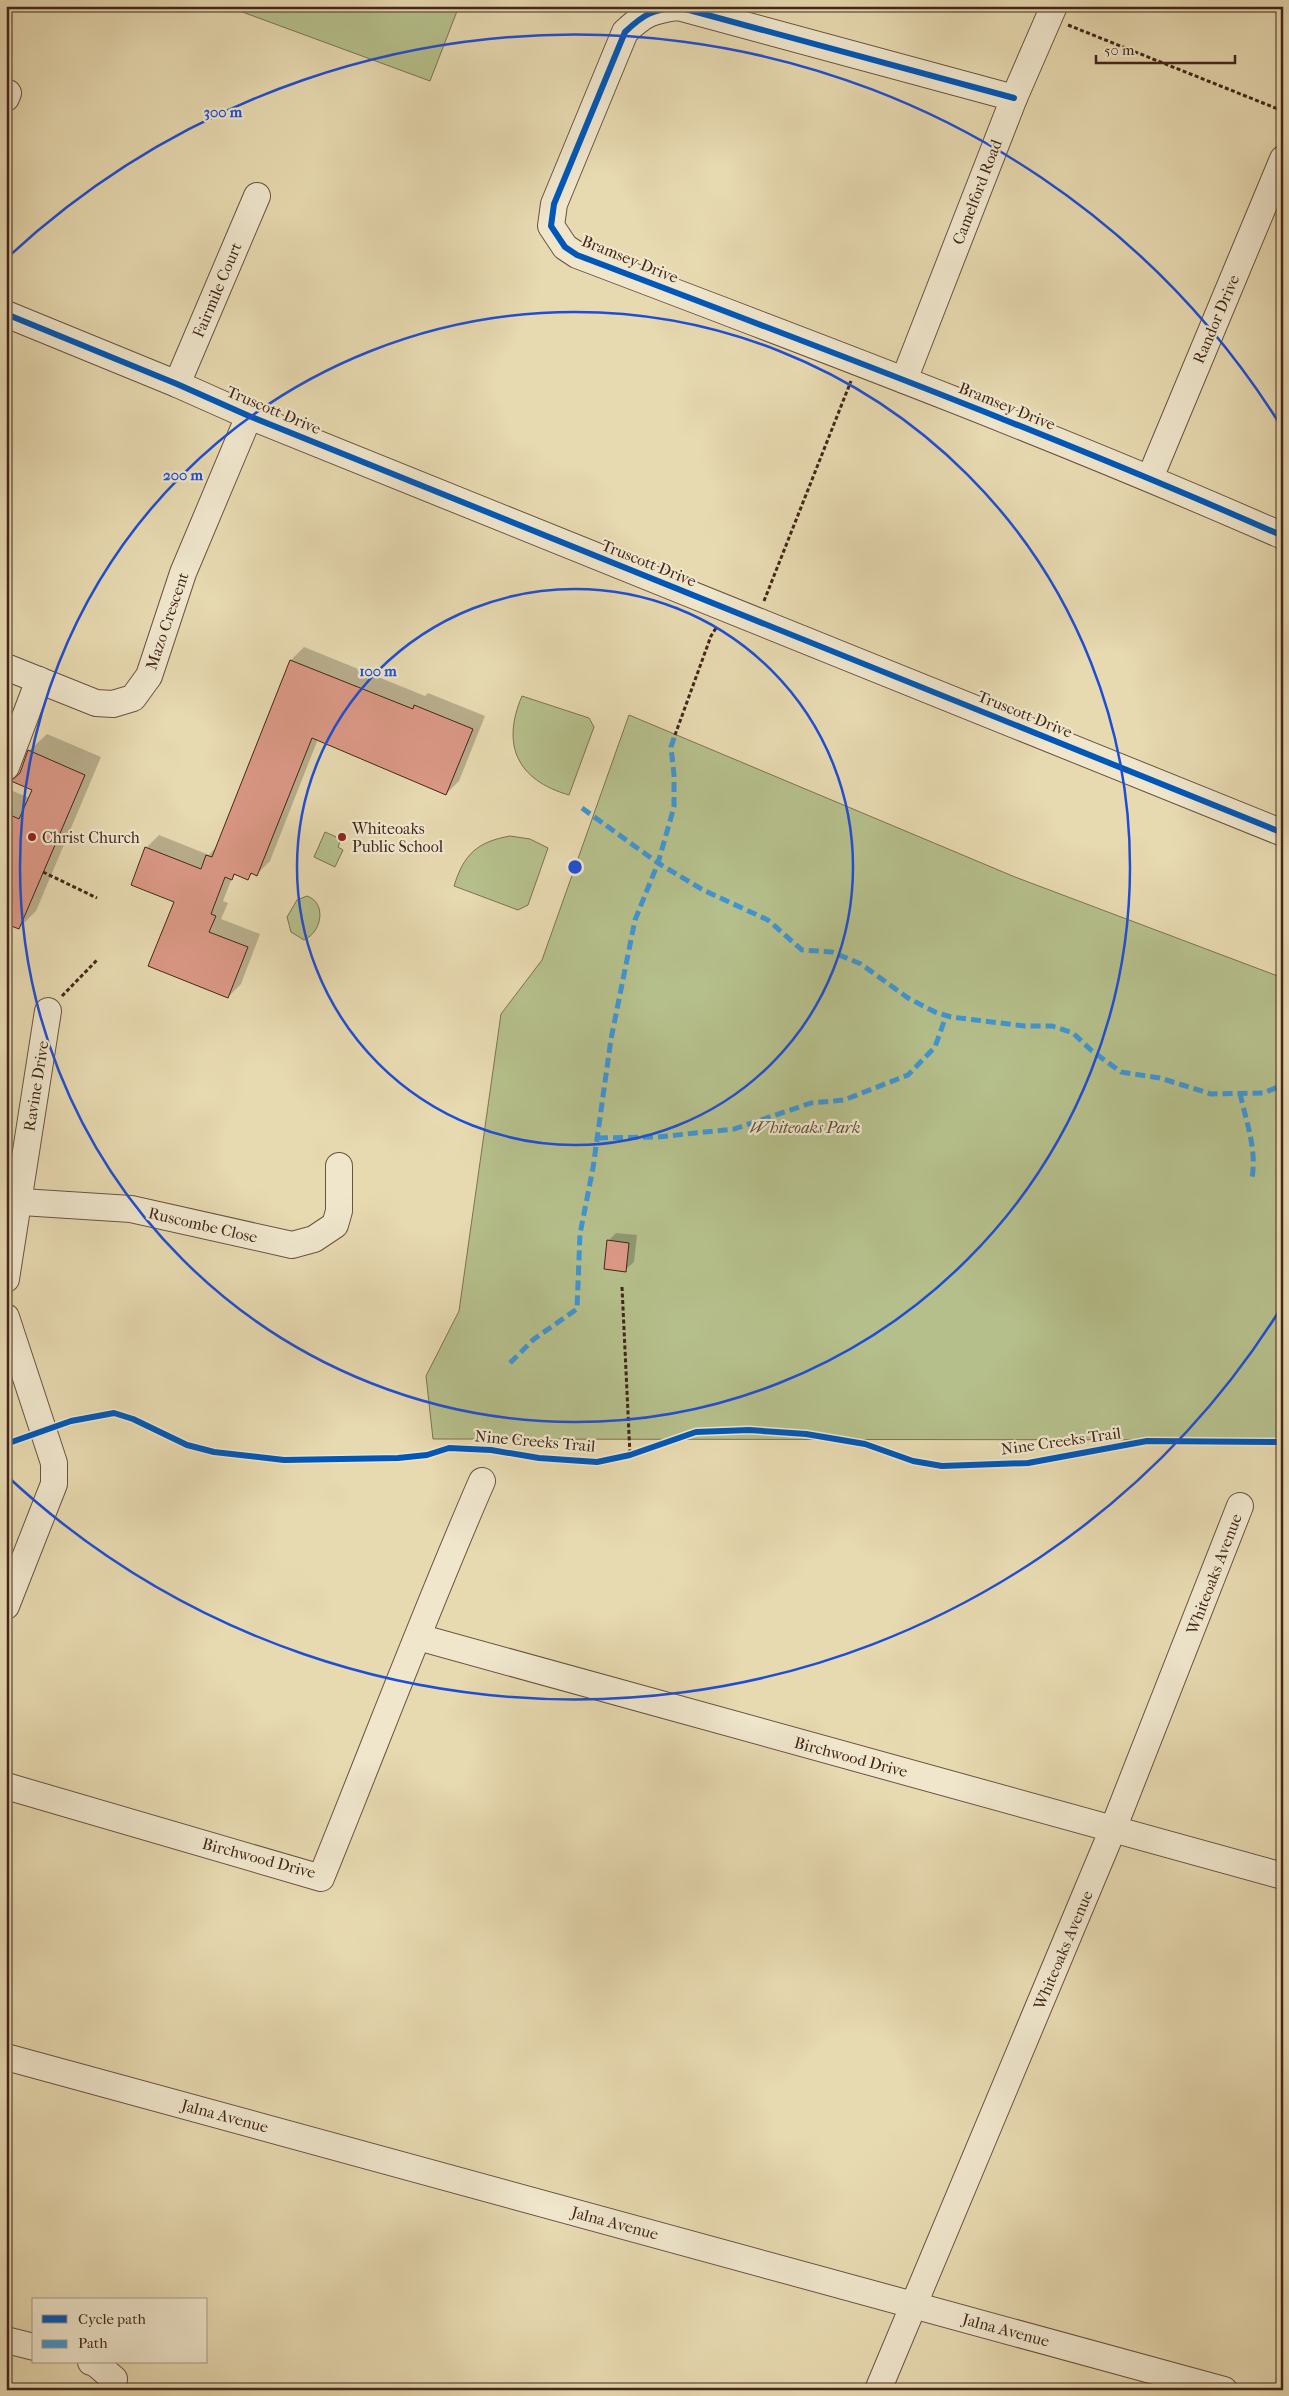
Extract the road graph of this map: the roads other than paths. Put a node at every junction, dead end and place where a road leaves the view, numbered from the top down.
1 (1052, 12) edge
2 (1014, 98) junction
3 (1283, 160) edge
4 (257, 196) dead end
5 (6, 314) edge
6 (904, 380) junction
7 (177, 384) junction
8 (248, 416) junction
9 (1150, 478) junction
10 (1283, 536) edge
11 (6, 667) edge
12 (39, 680) junction
13 (6, 767) edge
14 (1283, 833) edge
15 (48, 1011) road end
16 (338, 1166) dead end
17 (12, 1201) edge
18 (6, 1279) edge
19 (6, 1317) edge
20 (482, 1481) dead end
21 (1240, 1506) dead end
22 (6, 1606) edge
23 (418, 1637) junction
24 (6, 1786) edge
25 (1114, 1829) junction
26 (1283, 1876) edge
27 (6, 2057) edge
28 (915, 2304) junction
29 (6, 2340) edge
30 (32, 2346) edge
31 (94, 2364) edge
32 (113, 2390) edge
33 (878, 2390) edge
34 (1224, 2390) edge

1 - 2 street, Camelford Road
2 - 6 street, Camelford Road
2 - 6 street, Bramsey Drive
3 - 9 street, Randor Drive
4 - 7 street, Fairmile Court
5 - 7 street, Truscott Drive
6 - 9 street, Bramsey Drive
7 - 8 street, Truscott Drive
8 - 12 street, Mazo Crescent
8 - 14 street, Truscott Drive
9 - 10 street, Bramsey Drive
11 - 12 street, Mazo Crescent
12 - 13 street
15 - 17 street, Ravine Drive
16 - 17 street, Ruscombe Close
17 - 18 street, Ravine Drive
19 - 22 street
20 - 23 street, Birchwood Drive
21 - 25 street, Whiteoaks Avenue
23 - 24 street, Birchwood Drive
23 - 25 street, Birchwood Drive
25 - 26 street, Birchwood Drive
25 - 28 street, Whiteoaks Avenue
27 - 28 street, Jalna Avenue
28 - 33 street, Whiteoaks Avenue
28 - 34 street, Jalna Avenue
29 - 30 street
31 - 32 street

